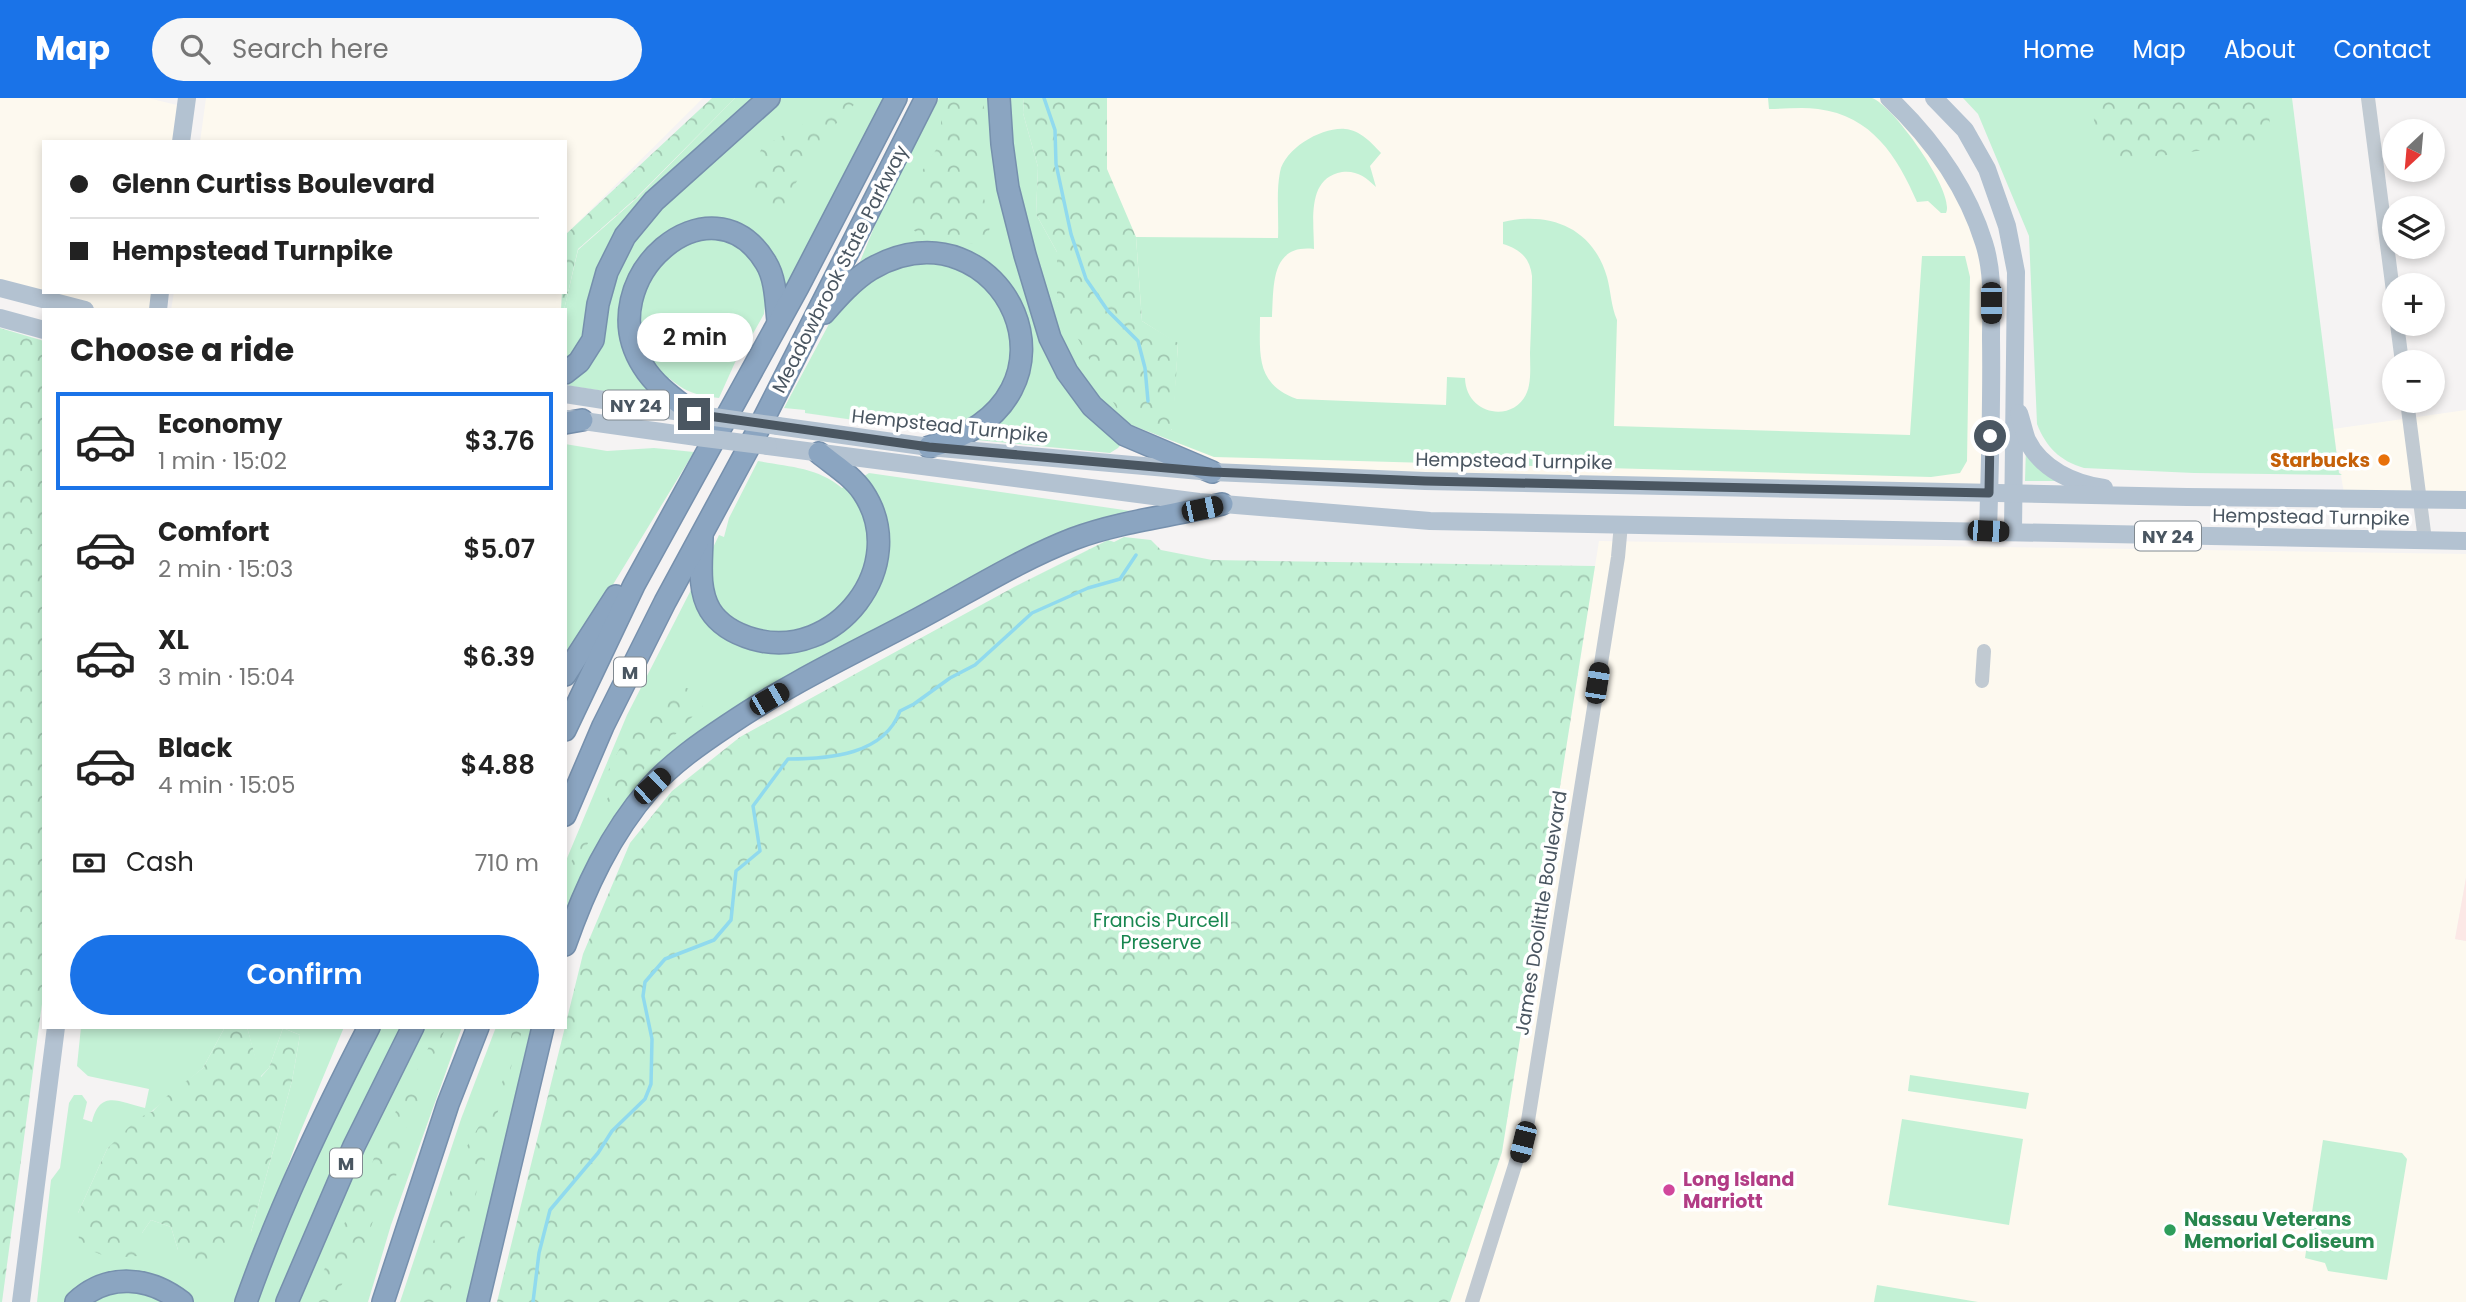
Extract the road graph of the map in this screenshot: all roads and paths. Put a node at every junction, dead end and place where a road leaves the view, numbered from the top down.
1 (187, 98) edge
2 (769, 98) edge
3 (897, 98) edge
4 (926, 98) edge
5 (999, 98) edge
6 (1889, 98) edge
7 (1934, 98) edge
8 (2368, 98) edge
9 (181, 140) edge
10 (2010, 239) junction
11 (1985, 245) junction
12 (2391, 273) edge
13 (0, 288) edge
14 (77, 308) edge
15 (0, 318) edge
16 (778, 321) junction
17 (810, 327) junction
18 (42, 329) edge
19 (567, 371) edge
20 (567, 394) edge
21 (2014, 398) junction
22 (2409, 413) edge
23 (700, 415) junction
24 (571, 420) edge
25 (929, 447) junction
26 (819, 453) junction
27 (698, 467) junction
28 (1212, 472) junction
29 (1989, 493) junction
30 (2014, 493) junction
31 (2163, 496) junction
32 (2420, 500) junction
33 (2466, 500) edge
34 (1223, 504) junction
35 (1621, 524) junction
36 (1988, 531) junction
37 (2013, 531) junction
38 (702, 532) junction
39 (2425, 540) junction
40 (2466, 541) edge
41 (1984, 651) dead end
42 (567, 672) edge
43 (1982, 681) dead end
44 (567, 726) edge
45 (567, 810) edge
46 (567, 940) edge
47 (56, 1029) edge
48 (351, 1029) edge
49 (368, 1029) edge
50 (412, 1029) edge
51 (477, 1029) edge
52 (543, 1029) edge
53 (319, 1123) junction
54 (395, 1265) junction
55 (21, 1302) edge
56 (76, 1302) edge
57 (182, 1302) edge
58 (246, 1302) edge
59 (288, 1302) edge
60 (383, 1302) edge
61 (389, 1302) edge
62 (478, 1302) edge
63 (1472, 1302) edge

1 - 9 main road
2 - 19 highway
3 - 16 highway, Meadowbrook State Parkway / M
4 - 17 highway, Meadowbrook State Parkway / M
5 - 28 highway
6 - 11 main road
7 - 10 main road
8 - 12 street
10 - 11 main road
10 - 21 main road
11 - 29 main road
13 - 14 main road
15 - 18 main road
16 - 23 highway
16 - 27 highway, Meadowbrook State Parkway / M
17 - 25 highway
17 - 38 highway, Meadowbrook State Parkway / M
20 - 23 main road, Hempstead Turnpike / NY 24
21 - 30 main road
21 - 31 main road
22 - 32 street
23 - 25 main road, Hempstead Turnpike / NY 24, bridge
24 - 26 main road, Hempstead Turnpike / NY 24, bridge
25 - 28 main road, Hempstead Turnpike / NY 24
26 - 34 main road, Hempstead Turnpike / NY 24
26 - 38 highway
27 - 42 highway
27 - 44 highway, Meadowbrook State Parkway / M
28 - 29 main road, Hempstead Turnpike / NY 24
29 - 30 main road, Hempstead Turnpike / NY 24
29 - 36 main road
30 - 31 main road, Hempstead Turnpike / NY 24
30 - 37 main road
31 - 32 main road, Hempstead Turnpike / NY 24
32 - 33 main road, Hempstead Turnpike / NY 24
32 - 39 street
34 - 35 main road, Hempstead Turnpike / NY 24
34 - 46 highway
35 - 36 main road, Hempstead Turnpike / NY 24
35 - 63 street, James Doolittle Boulevard
36 - 37 main road, Hempstead Turnpike / NY 24
37 - 39 main road, Hempstead Turnpike / NY 24
38 - 45 highway, Meadowbrook State Parkway / M
39 - 40 main road, Hempstead Turnpike / NY 24
41 - 43 street
47 - 55 main road
48 - 53 highway
49 - 53 highway
50 - 59 highway, M
51 - 54 highway
52 - 62 highway
53 - 58 highway
54 - 60 highway
54 - 61 highway
56 - 57 highway

